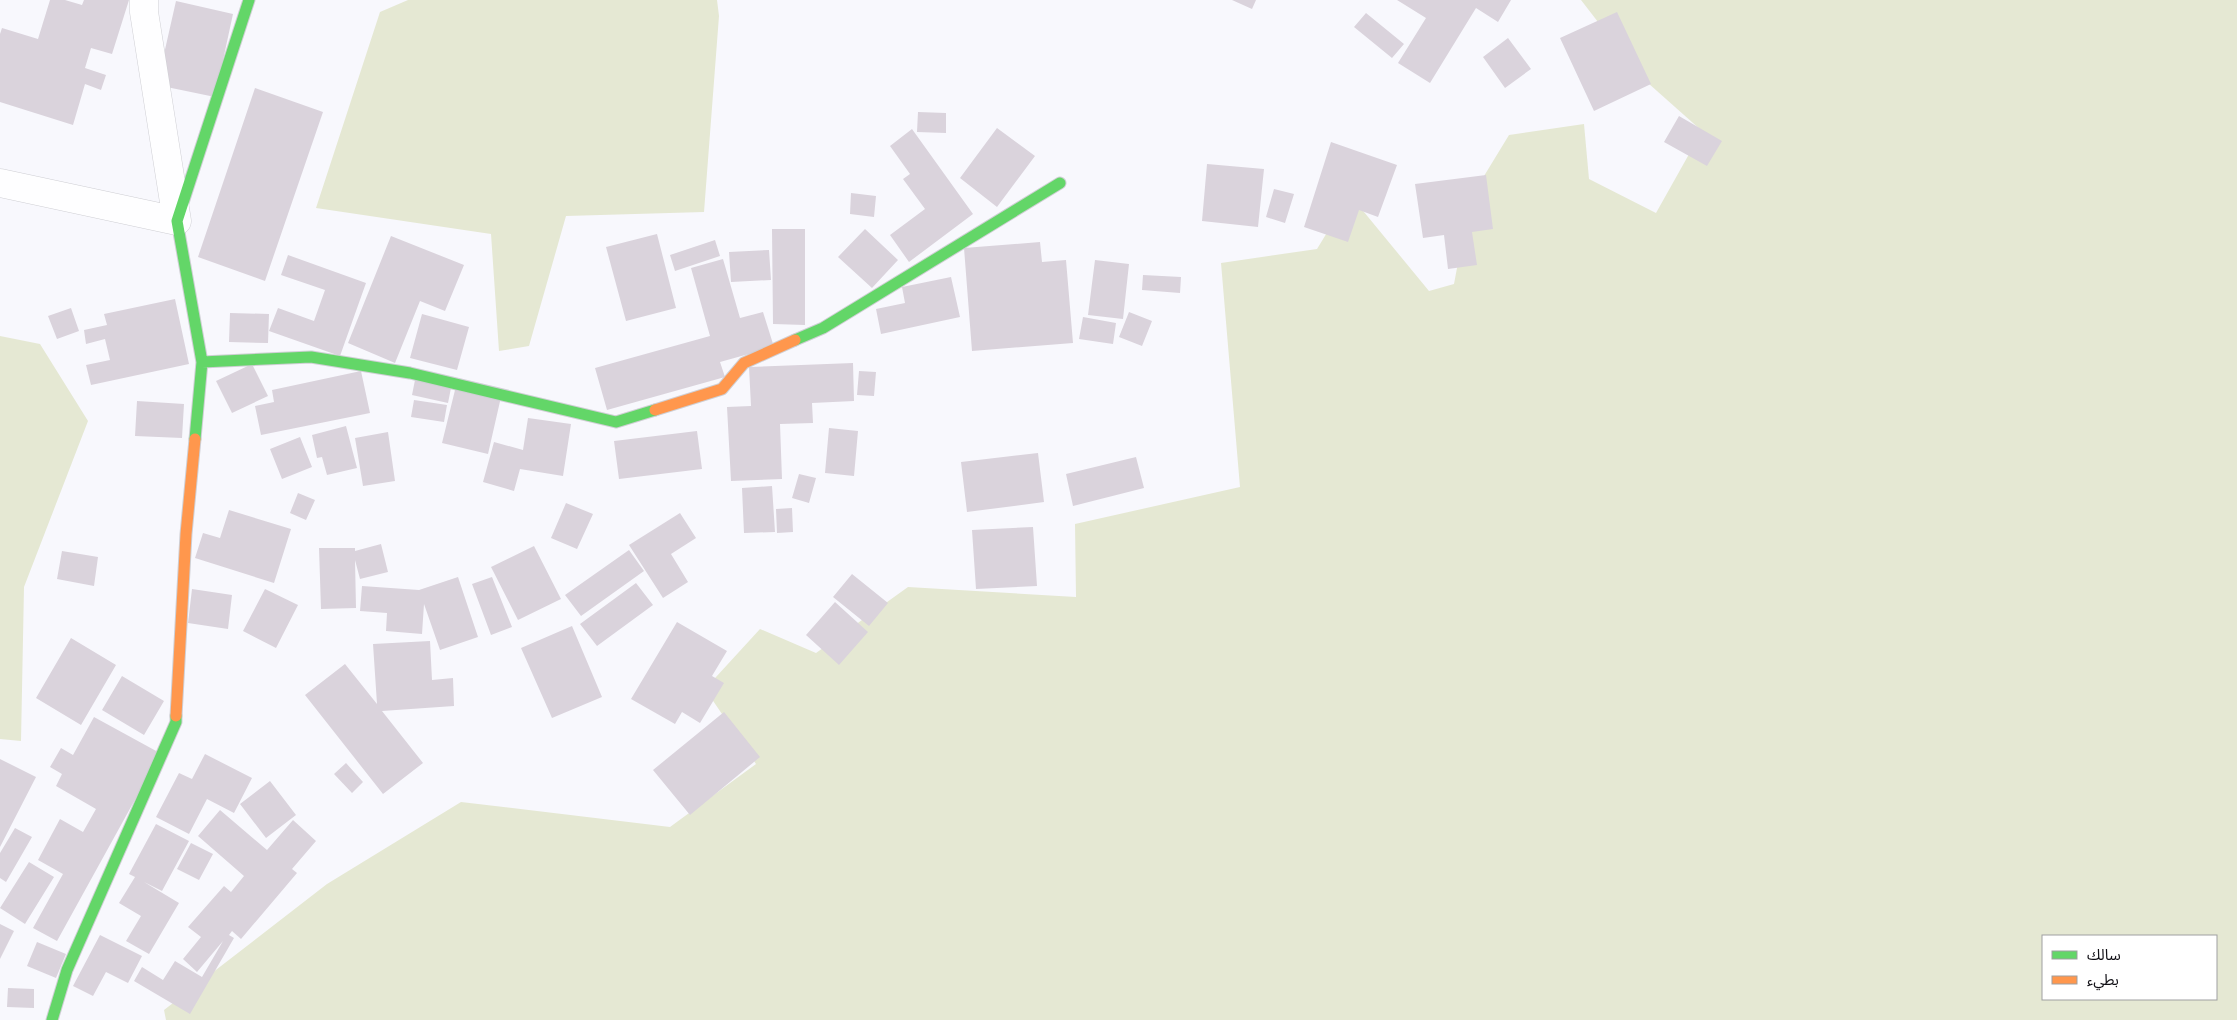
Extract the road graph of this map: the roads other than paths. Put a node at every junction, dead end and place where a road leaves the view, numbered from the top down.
1 (144, 0) edge
2 (249, 0) edge
3 (0, 183) edge
4 (1060, 183) dead end
5 (177, 221) junction
6 (202, 362) junction
7 (52, 1020) edge

1 - 5 street
2 - 5 street
3 - 5 street
4 - 6 street
5 - 6 street
6 - 7 street

